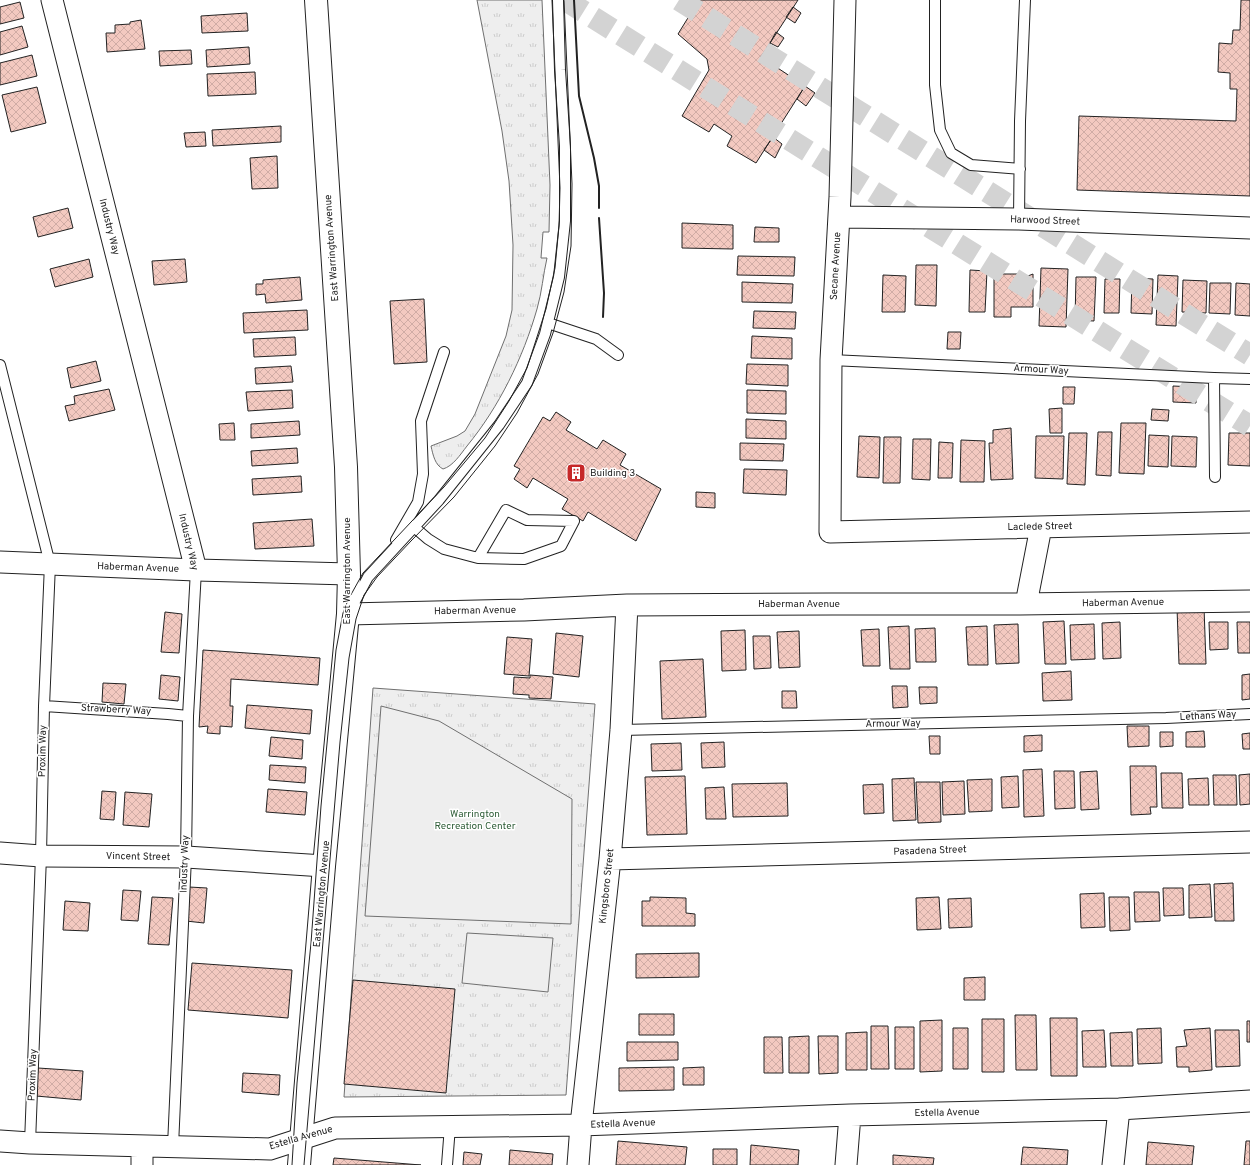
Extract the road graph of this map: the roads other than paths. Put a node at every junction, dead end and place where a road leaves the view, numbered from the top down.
1 (52, 0) edge
2 (316, 0) edge
3 (558, 0) edge
4 (845, 0) edge
5 (935, 0) edge
6 (1025, 0) edge
7 (1020, 169) junction
8 (839, 217) junction
9 (1019, 219) junction
10 (1250, 228) edge
11 (548, 323) junction
12 (444, 352) dead end
13 (618, 355) dead end
14 (831, 360) junction
15 (0, 365) edge
16 (1214, 378) junction
17 (1250, 379) edge
18 (1215, 477) dead end
19 (1250, 522) edge
20 (414, 527) junction
21 (1041, 528) junction
22 (830, 532) joint
23 (390, 551) junction
24 (478, 558) junction
25 (0, 562) edge
26 (50, 564) junction
27 (196, 570) junction
28 (349, 574) junction
29 (1250, 601) edge
30 (1026, 604) junction
31 (627, 605) junction
32 (348, 614) junction
33 (44, 706) junction
34 (1250, 714) edge
35 (188, 716) junction
36 (1166, 718) joint
37 (621, 730) junction
38 (1250, 842) edge
39 (0, 853) edge
40 (42, 856) junction
41 (186, 857) junction
42 (610, 859) junction
43 (324, 866) junction
44 (1250, 1101) edge
45 (1118, 1109) junction
46 (850, 1115) junction
47 (581, 1125) junction
48 (450, 1126) junction
49 (301, 1139) junction
50 (0, 1141) edge
51 (30, 1143) junction
52 (173, 1146) junction
53 (142, 1155) edge
54 (299, 1165) edge
55 (447, 1165) edge
56 (578, 1165) edge
57 (846, 1165) edge
58 (1113, 1165) edge

1 - 27 street, Industry Way
2 - 28 main road, East Warrington Avenue
3 - 11 lane
4 - 8 street, Secane Avenue
5 - 7 lane
6 - 7 lane
7 - 9 lane
8 - 9 street, Harwood Street
8 - 14 street, Secane Avenue
9 - 10 street, Harwood Street
11 - 13 lane
11 - 20 lane
12 - 23 lane
14 - 16 lane, Armour Way
14 - 22 street, Secane Avenue
15 - 26 lane, Proxim Way
16 - 17 lane, Armour Way
16 - 18 lane
19 - 21 street, Laclede Street
20 - 23 lane
20 - 24 lane
21 - 22 street, Laclede Street
21 - 30 street
23 - 32 lane
24 - 24 lane
25 - 26 street, Haberman Avenue
26 - 27 street, Haberman Avenue
26 - 33 lane, Proxim Way
27 - 28 street, Haberman Avenue
27 - 35 lane, Industry Way
28 - 32 main road, East Warrington Avenue
29 - 30 street, Haberman Avenue
30 - 31 street, Haberman Avenue
31 - 32 street, Haberman Avenue
31 - 37 street, Kingsboro Street
32 - 43 main road, East Warrington Avenue
33 - 35 lane, Strawberry Way
33 - 40 lane, Proxim Way
34 - 36 lane, Lethans Way
35 - 41 lane, Industry Way
36 - 37 lane, Armour Way
37 - 42 street, Kingsboro Street
38 - 42 street, Pasadena Street
39 - 40 street, Vincent Street
40 - 41 street, Vincent Street
40 - 51 lane, Proxim Way
41 - 43 street, Vincent Street
41 - 52 lane, Industry Way
42 - 47 street, Kingsboro Street
43 - 49 main road, East Warrington Avenue
44 - 45 street, Estella Avenue
45 - 46 street, Estella Avenue
45 - 58 street
46 - 47 street, Estella Avenue
46 - 57 street
47 - 48 street, Estella Avenue
47 - 56 street, Kingsboro Street
48 - 49 street, Estella Avenue
48 - 55 lane
49 - 52 street, Estella Avenue
49 - 54 main road, East Warrington Avenue
50 - 51 street, Estella Avenue
51 - 53 street, Estella Avenue
52 - 53 street, Estella Avenue

